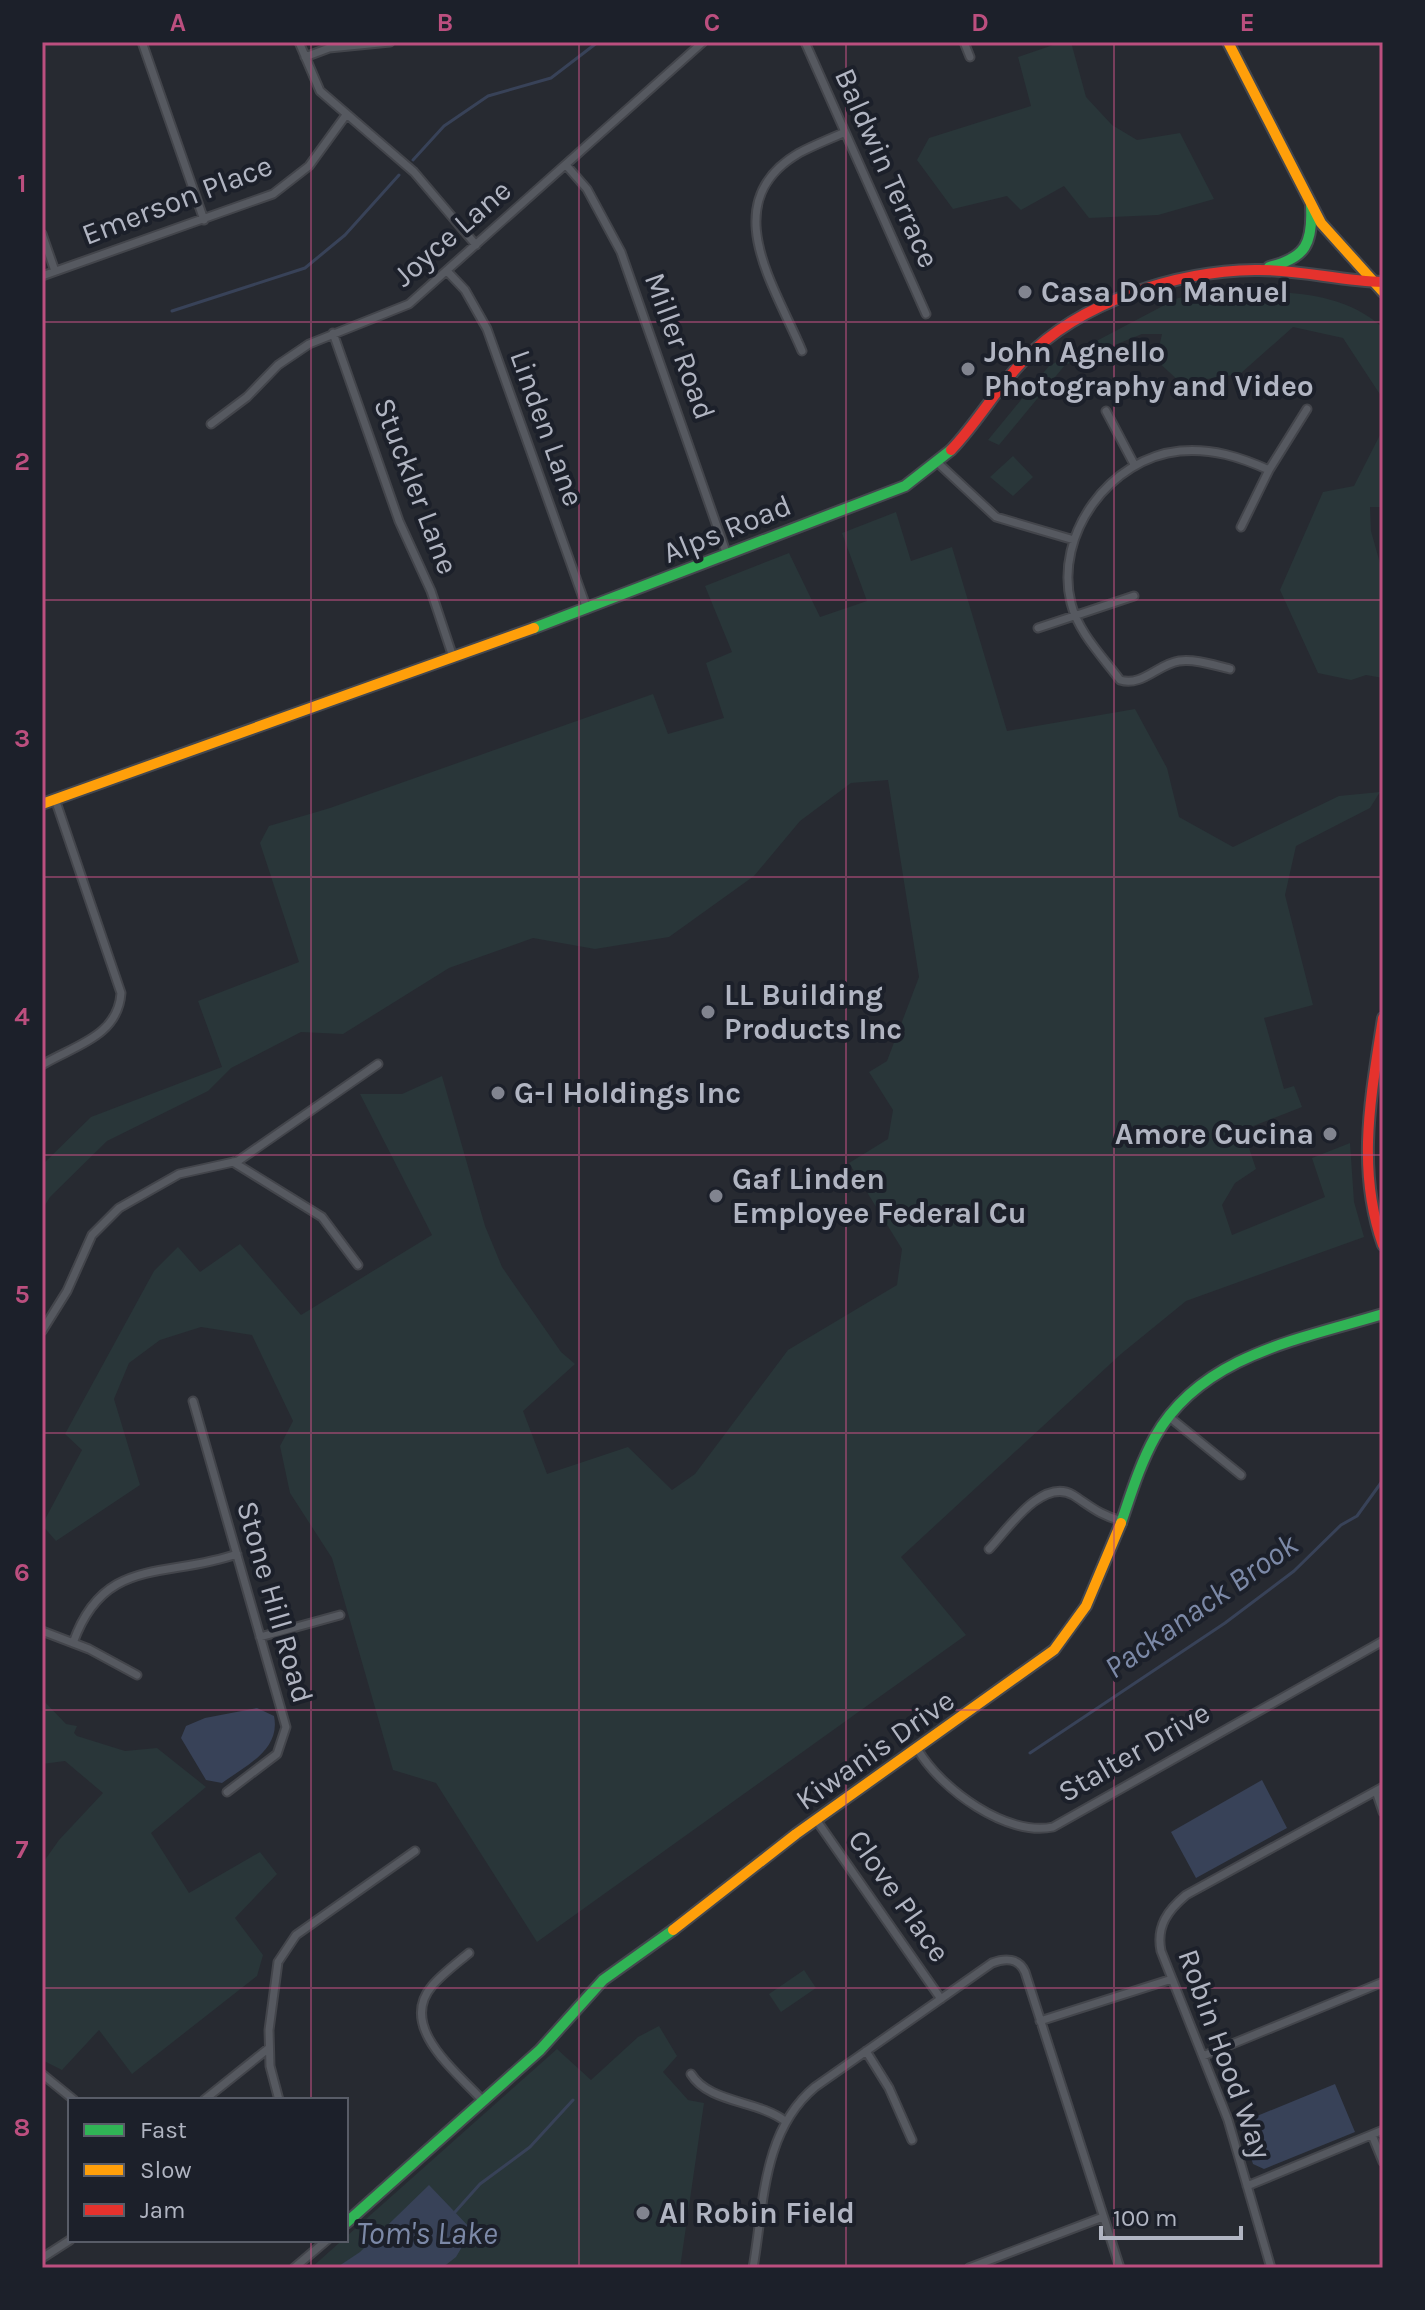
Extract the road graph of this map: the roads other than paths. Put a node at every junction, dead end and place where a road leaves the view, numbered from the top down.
1 (142, 42) edge
2 (299, 42) edge
3 (390, 42) edge
4 (703, 42) edge
5 (805, 42) edge
6 (964, 42) edge
7 (1228, 42) edge
8 (305, 57) junction
9 (970, 57) dead end
10 (346, 115) junction
11 (845, 132) junction
12 (566, 165) junction
13 (1310, 204) junction
14 (204, 220) junction
15 (42, 234) edge
16 (476, 245) junction
17 (1254, 270) junction
18 (55, 271) junction
19 (447, 271) junction
20 (42, 276) edge
21 (1379, 282) edge
22 (1383, 292) edge
23 (926, 314) dead end
24 (333, 333) junction
25 (802, 351) dead end
26 (1307, 409) dead end
27 (1106, 411) dead end
28 (211, 424) dead end
29 (938, 463) junction
30 (1135, 466) junction
31 (1269, 470) junction
32 (1241, 527) dead end
33 (1074, 540) junction
34 (727, 555) junction
35 (1134, 596) dead end
36 (587, 609) junction
37 (1074, 616) junction
38 (1038, 628) dead end
39 (453, 657) junction
40 (1230, 669) dead end
41 (55, 799) junction
42 (42, 804) edge
43 (1383, 1019) edge
44 (378, 1064) dead end
45 (42, 1065) edge
46 (233, 1162) junction
47 (1383, 1245) edge
48 (358, 1265) dead end
49 (1383, 1314) edge
50 (42, 1331) edge
51 (193, 1401) dead end
52 (1168, 1416) junction
53 (1241, 1475) dead end
54 (1122, 1521) junction
55 (989, 1549) dead end
56 (237, 1554) junction
57 (340, 1615) dead end
58 (42, 1631) edge
59 (260, 1637) junction
60 (1383, 1641) edge
61 (73, 1643) junction
62 (137, 1675) dead end
63 (918, 1750) junction
64 (1379, 1789) edge
65 (227, 1792) dead end
66 (1383, 1812) edge
67 (817, 1821) junction
68 (415, 1851) dead end
69 (469, 1953) dead end
70 (1172, 1979) junction
71 (1383, 1982) edge
72 (941, 1999) junction
73 (1040, 2021) junction
74 (269, 2048) junction
75 (866, 2051) junction
76 (1203, 2056) junction
77 (42, 2074) edge
78 (691, 2074) dead end
79 (72, 2098) edge
80 (206, 2098) edge
81 (279, 2098) edge
82 (483, 2101) junction
83 (785, 2121) junction
84 (1383, 2130) edge
85 (1372, 2135) junction
86 (912, 2140) dead end
87 (1383, 2162) edge
88 (1247, 2186) junction
89 (1103, 2217) junction
90 (348, 2221) edge
91 (68, 2241) edge
92 (313, 2242) edge
93 (325, 2242) edge
94 (318, 2248) junction
95 (42, 2258) edge
96 (294, 2268) edge
97 (753, 2268) edge
98 (969, 2268) edge
99 (1120, 2268) edge
100 (1271, 2268) edge

1 - 14 street
2 - 8 street
3 - 8 street
4 - 12 street, Joyce Lane
5 - 11 street, Baldwin Terrace
6 - 9 street
7 - 13 main road
8 - 10 street
10 - 14 street, Emerson Place
10 - 16 street
11 - 23 street, Baldwin Terrace
11 - 25 street
12 - 16 street, Joyce Lane
12 - 34 street, Miller Road
13 - 17 main road
13 - 21 main road
14 - 18 street, Emerson Place
15 - 18 street
16 - 19 street, Joyce Lane
17 - 21 main road, Alps Road
17 - 29 main road, Alps Road
18 - 20 street, Emerson Place
19 - 24 street, Joyce Lane
19 - 36 street, Linden Lane
21 - 22 main road
24 - 28 street, Joyce Lane
24 - 39 street, Stuckler Lane
26 - 31 street
27 - 30 street
29 - 33 street
29 - 34 main road, Alps Road
30 - 31 street
30 - 33 street
31 - 32 street
33 - 37 street
34 - 36 main road, Alps Road
35 - 37 street
36 - 39 main road, Alps Road
37 - 38 street
37 - 40 street
39 - 41 main road, Alps Road
41 - 42 main road, Alps Road
41 - 45 street
43 - 47 main road
44 - 46 street
46 - 48 street
46 - 50 street
49 - 52 main road, Kiwanis Drive
51 - 56 street, Stone Hill Road
52 - 53 street
52 - 54 main road, Kiwanis Drive
54 - 55 street
54 - 63 main road, Kiwanis Drive
56 - 59 street, Stone Hill Road
56 - 61 street
57 - 59 street
58 - 61 street
59 - 65 street, Stone Hill Road
60 - 63 street, Stalter Drive
61 - 62 street
63 - 67 main road, Kiwanis Drive
64 - 66 street
64 - 70 street, Robin Hood Way
67 - 72 street, Clove Place
67 - 82 main road, Kiwanis Drive
68 - 74 street
69 - 82 street
70 - 73 street
70 - 76 street, Robin Hood Way
71 - 76 street
72 - 73 street
72 - 75 street
73 - 89 street
74 - 80 street
74 - 81 street
75 - 83 street
75 - 86 street
76 - 88 street, Robin Hood Way
77 - 79 street
78 - 83 street
82 - 90 main road, Kiwanis Drive
83 - 97 street
84 - 85 street
85 - 87 street
85 - 88 street
88 - 100 street, Robin Hood Way
89 - 98 street
89 - 99 street
91 - 95 street
92 - 94 street
93 - 94 street
94 - 96 street

